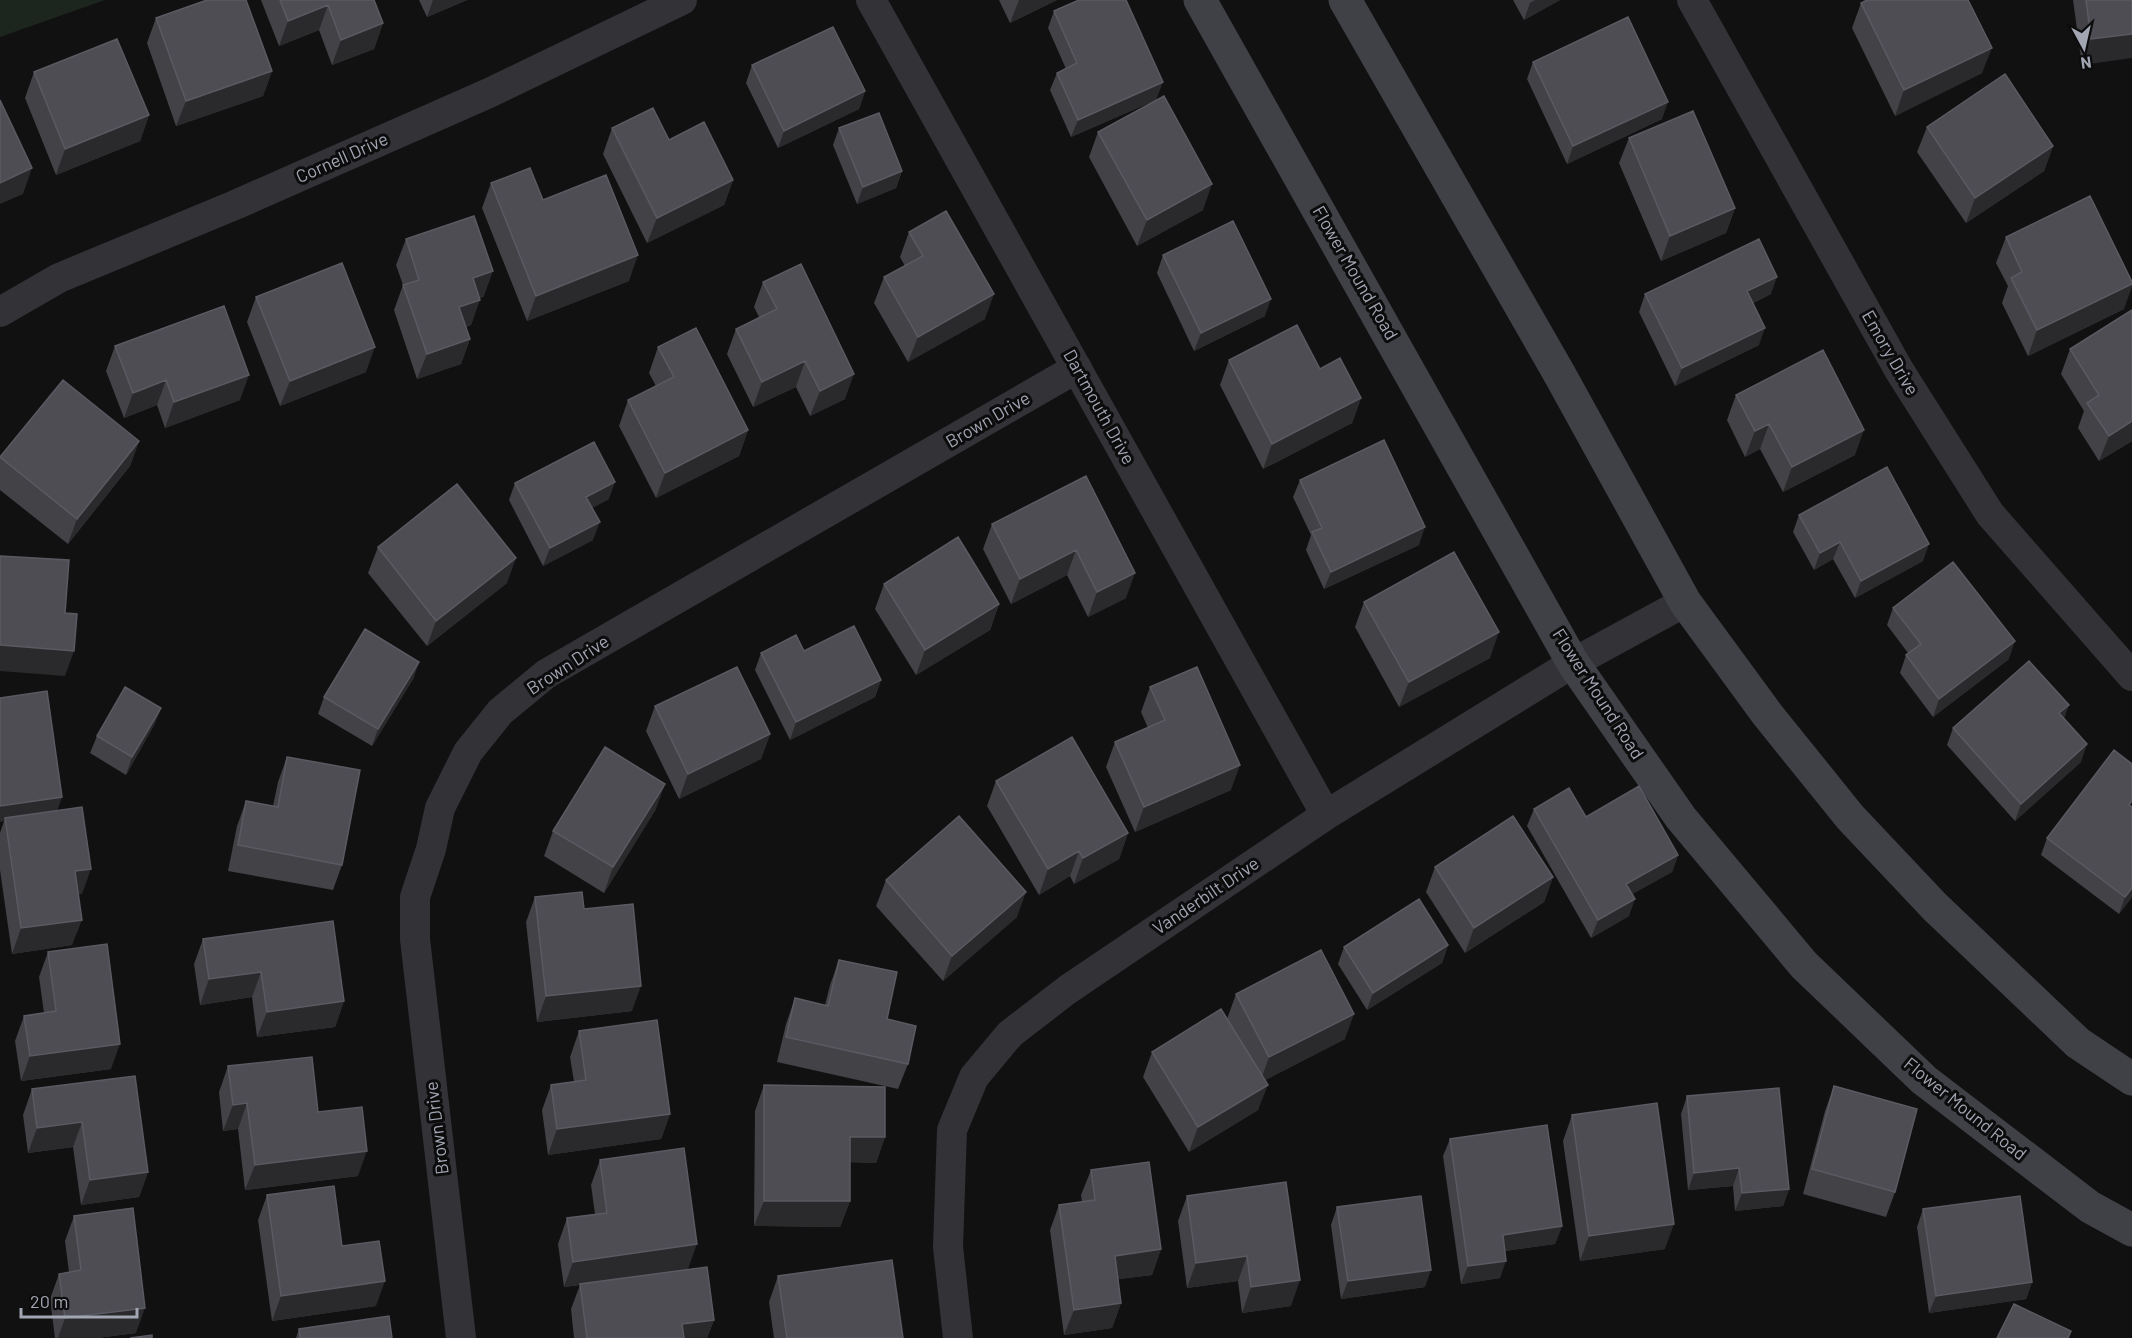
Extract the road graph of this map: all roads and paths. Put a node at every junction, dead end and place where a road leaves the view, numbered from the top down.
1 (682, 0) edge
2 (871, 0) edge
3 (1200, 0) edge
4 (1345, 0) edge
5 (1692, 0) edge
6 (0, 312) edge
7 (1077, 368) junction
8 (1685, 602) junction
9 (1573, 663) junction
10 (2132, 676) edge
11 (1326, 814) junction
12 (2132, 1079) edge
13 (2132, 1230) edge
14 (461, 1338) edge
15 (958, 1338) edge

1 - 6 street, Cornell Drive
2 - 7 street, Dartmouth Drive
3 - 9 main road, Flower Mound Road
4 - 8 main road
5 - 10 street, Emory Drive
7 - 11 street, Dartmouth Drive
7 - 14 street, Brown Drive
8 - 9 street, Vanderbilt Drive
8 - 12 main road
9 - 11 street, Vanderbilt Drive
9 - 13 main road, Flower Mound Road
11 - 15 street, Vanderbilt Drive

